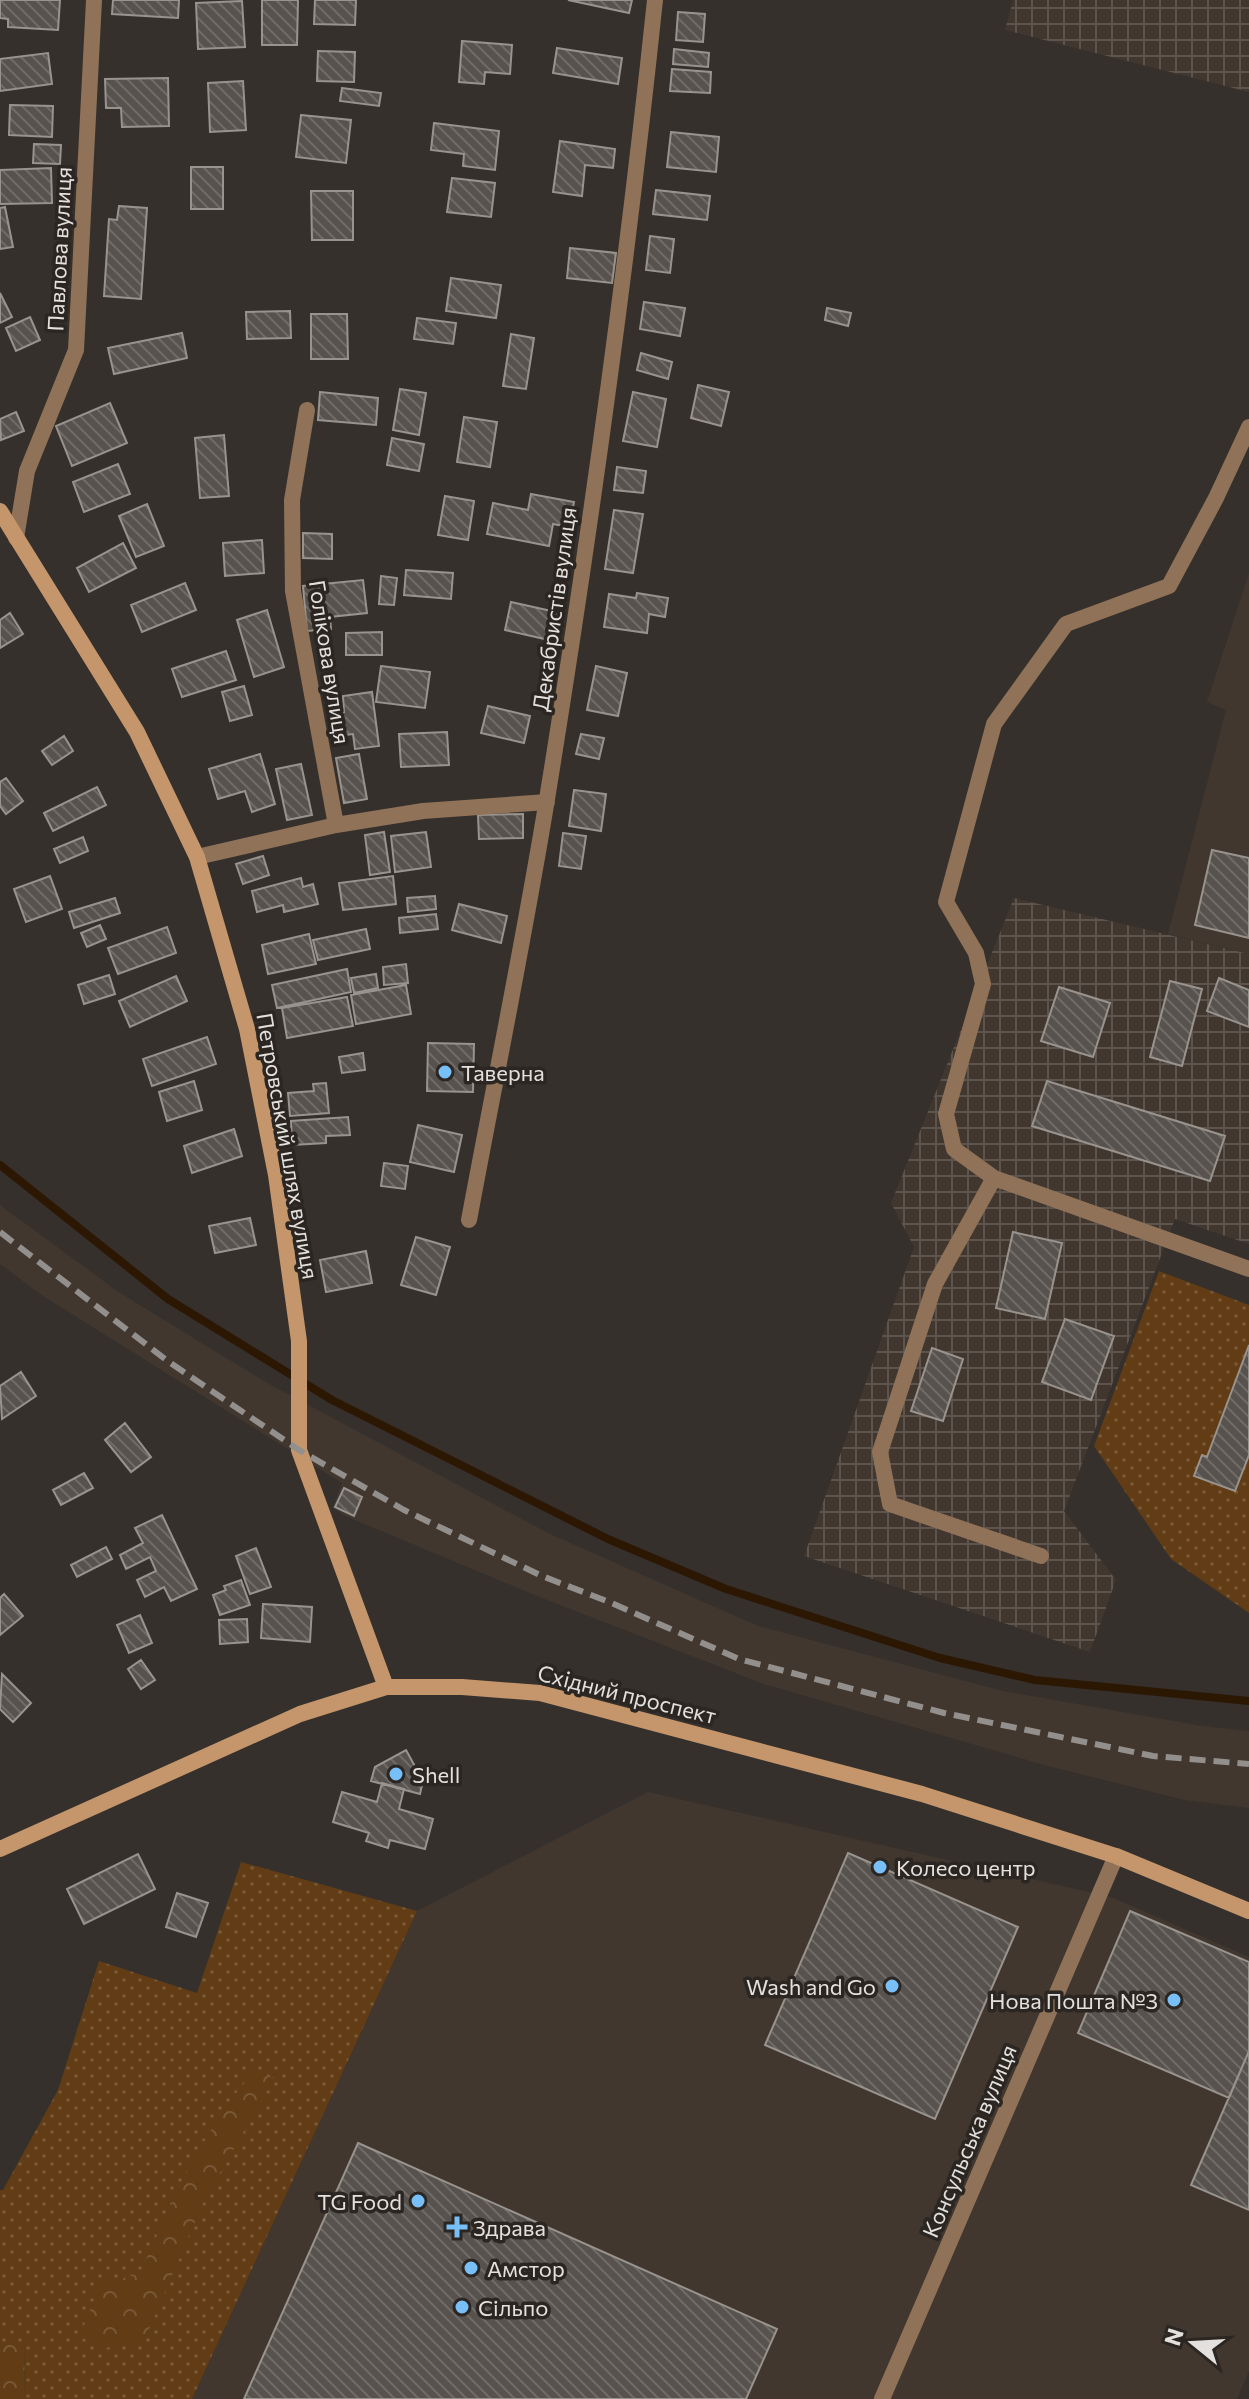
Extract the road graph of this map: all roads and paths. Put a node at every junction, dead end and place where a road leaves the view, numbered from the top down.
1 (94, 0) edge
2 (655, 0) edge
3 (307, 410) dead end
4 (1249, 427) edge
5 (0, 511) edge
6 (16, 538) junction
7 (547, 802) junction
8 (336, 825) junction
9 (197, 857) junction
10 (994, 1178) junction
11 (469, 1220) dead end
12 (1249, 1269) edge
13 (1041, 1556) dead end
14 (386, 1687) junction
15 (0, 1849) edge
16 (1116, 1856) junction
17 (1249, 1911) edge
18 (882, 2399) edge

1 - 6 street, Павлова вулиця
2 - 7 street, Декабристів вулиця
3 - 8 street, Голікова вулиця
4 - 10 street
5 - 6 main road, Петровський шлях вулиця
6 - 9 main road, Петровський шлях вулиця
7 - 8 street
7 - 11 street, Декабристів вулиця
8 - 9 street
9 - 14 main road, Петровський шлях вулиця
10 - 12 street
10 - 13 street
14 - 15 main road, Східний проспект
14 - 16 main road, Східний проспект
16 - 17 main road, Східний проспект
16 - 18 street, Консульська вулиця

